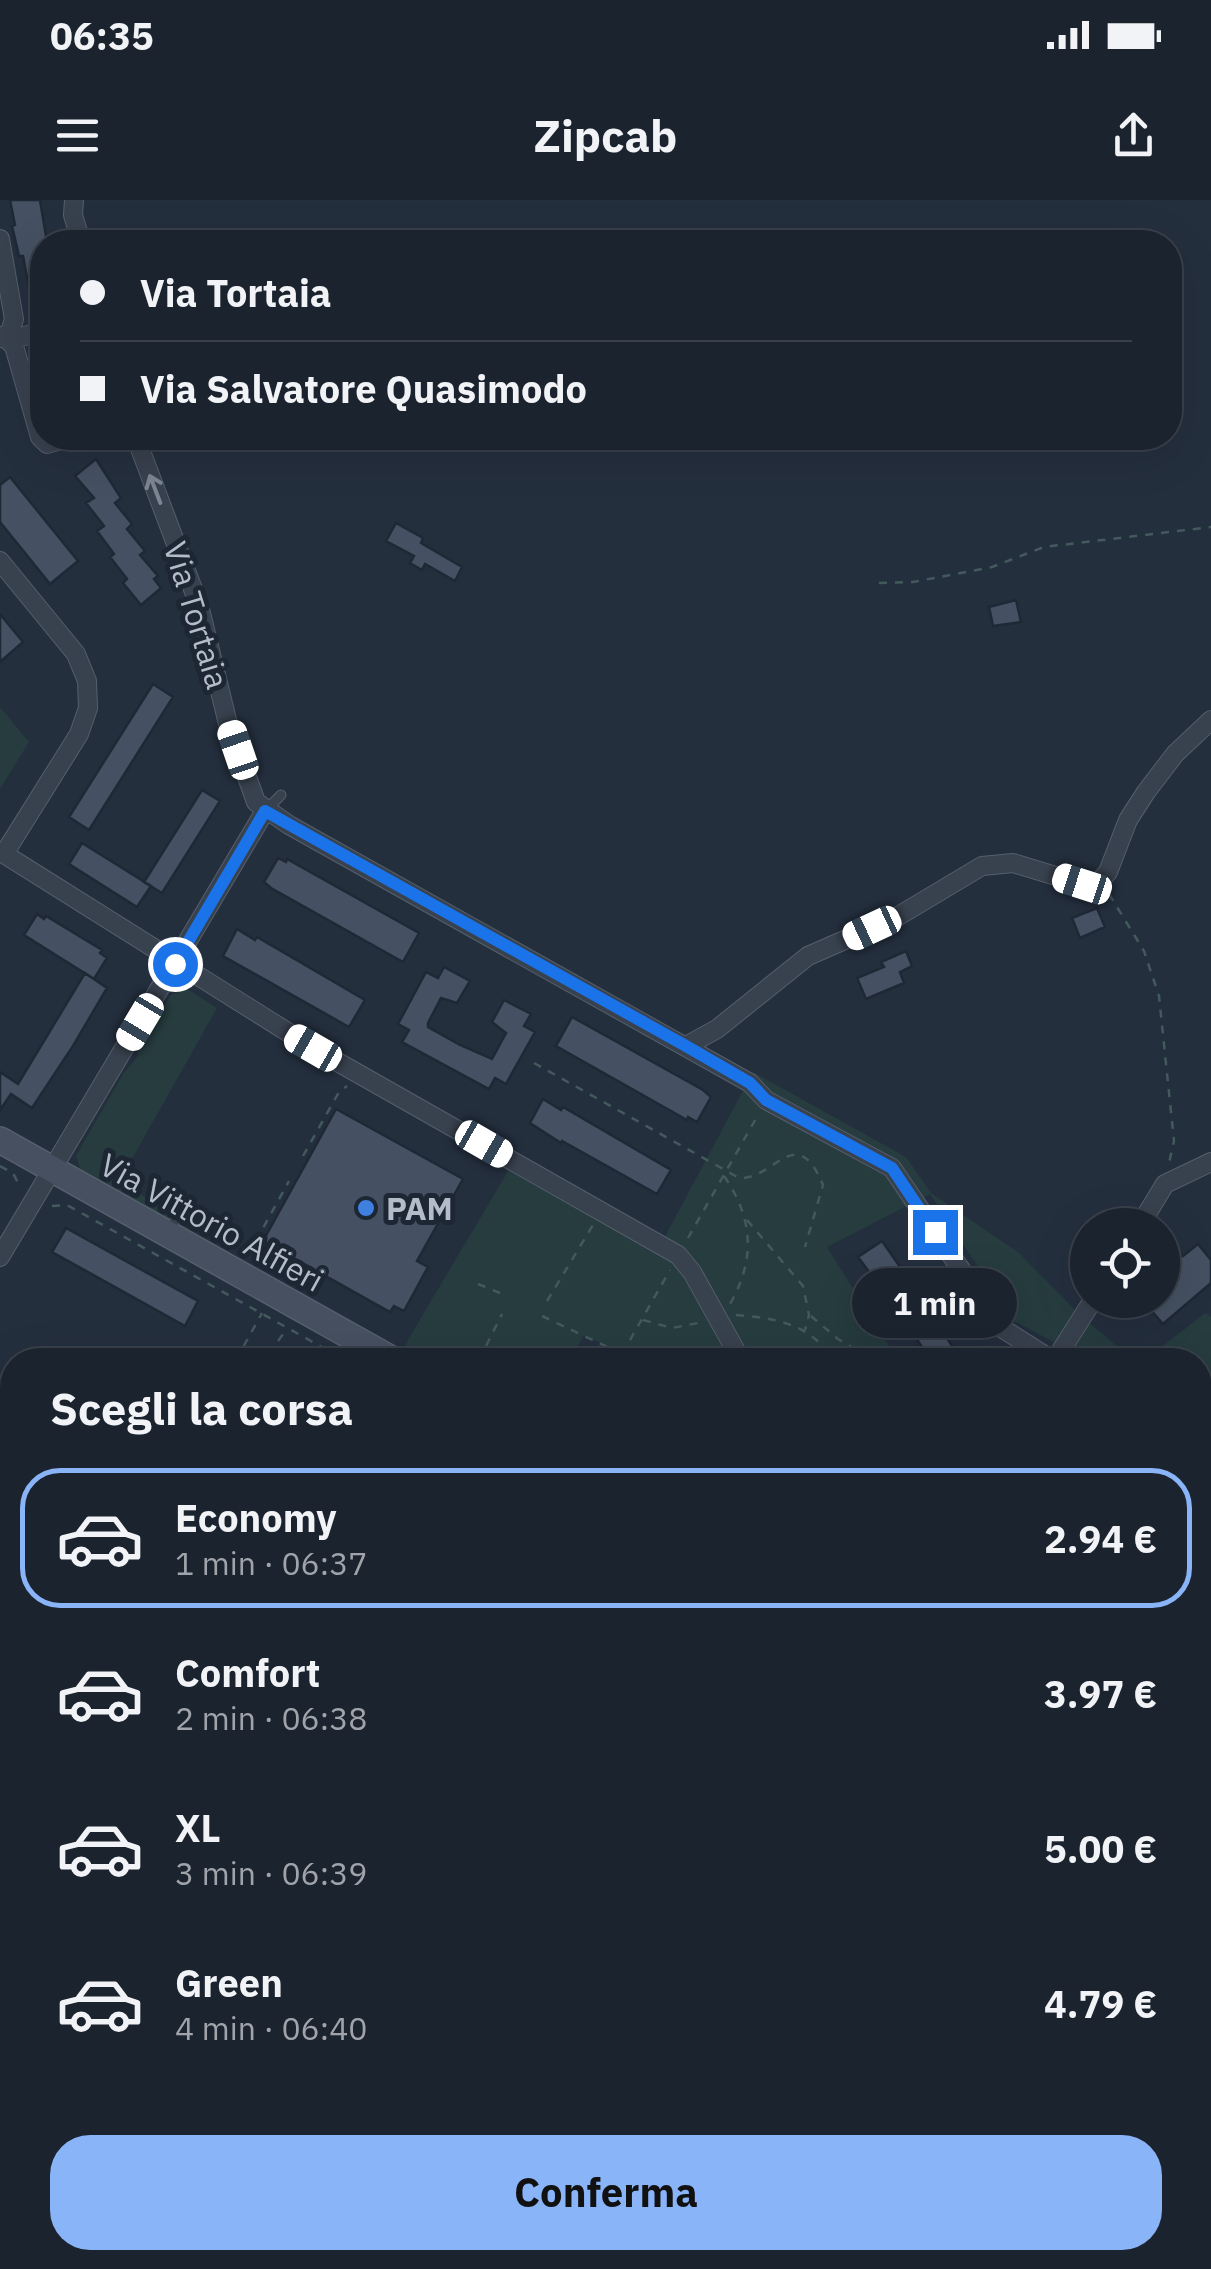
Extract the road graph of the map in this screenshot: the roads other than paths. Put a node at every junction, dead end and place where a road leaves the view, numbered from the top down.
1 (74, 200) edge
2 (77, 230) edge
3 (0, 239) edge
4 (30, 334) edge
5 (2, 337) edge
6 (30, 402) edge
7 (141, 450) edge
8 (0, 561) edge
9 (1211, 720) edge
10 (281, 795) dead end
11 (265, 811) junction
12 (175, 964) junction
13 (686, 1046) junction
14 (0, 1140) edge
15 (1211, 1162) edge
16 (51, 1170) junction
17 (1150, 1208) edge
18 (0, 1257) edge
19 (1081, 1318) edge
20 (373, 1348) edge
21 (734, 1348) edge
22 (1035, 1348) edge
23 (1062, 1348) edge

1 - 2 street
3 - 5 street
4 - 5 street
5 - 6 street
11 -> 7 street, Via Tortaia
8 - 12 street
9 - 13 street
10 - 11 lane
11 - 12 street
11 - 13 street
12 - 16 street
12 - 21 street
13 - 22 street
14 - 16 street, Via Vittorio Alfieri
15 - 17 street
16 - 18 street
16 - 20 street, Via Vittorio Alfieri
19 - 23 street

